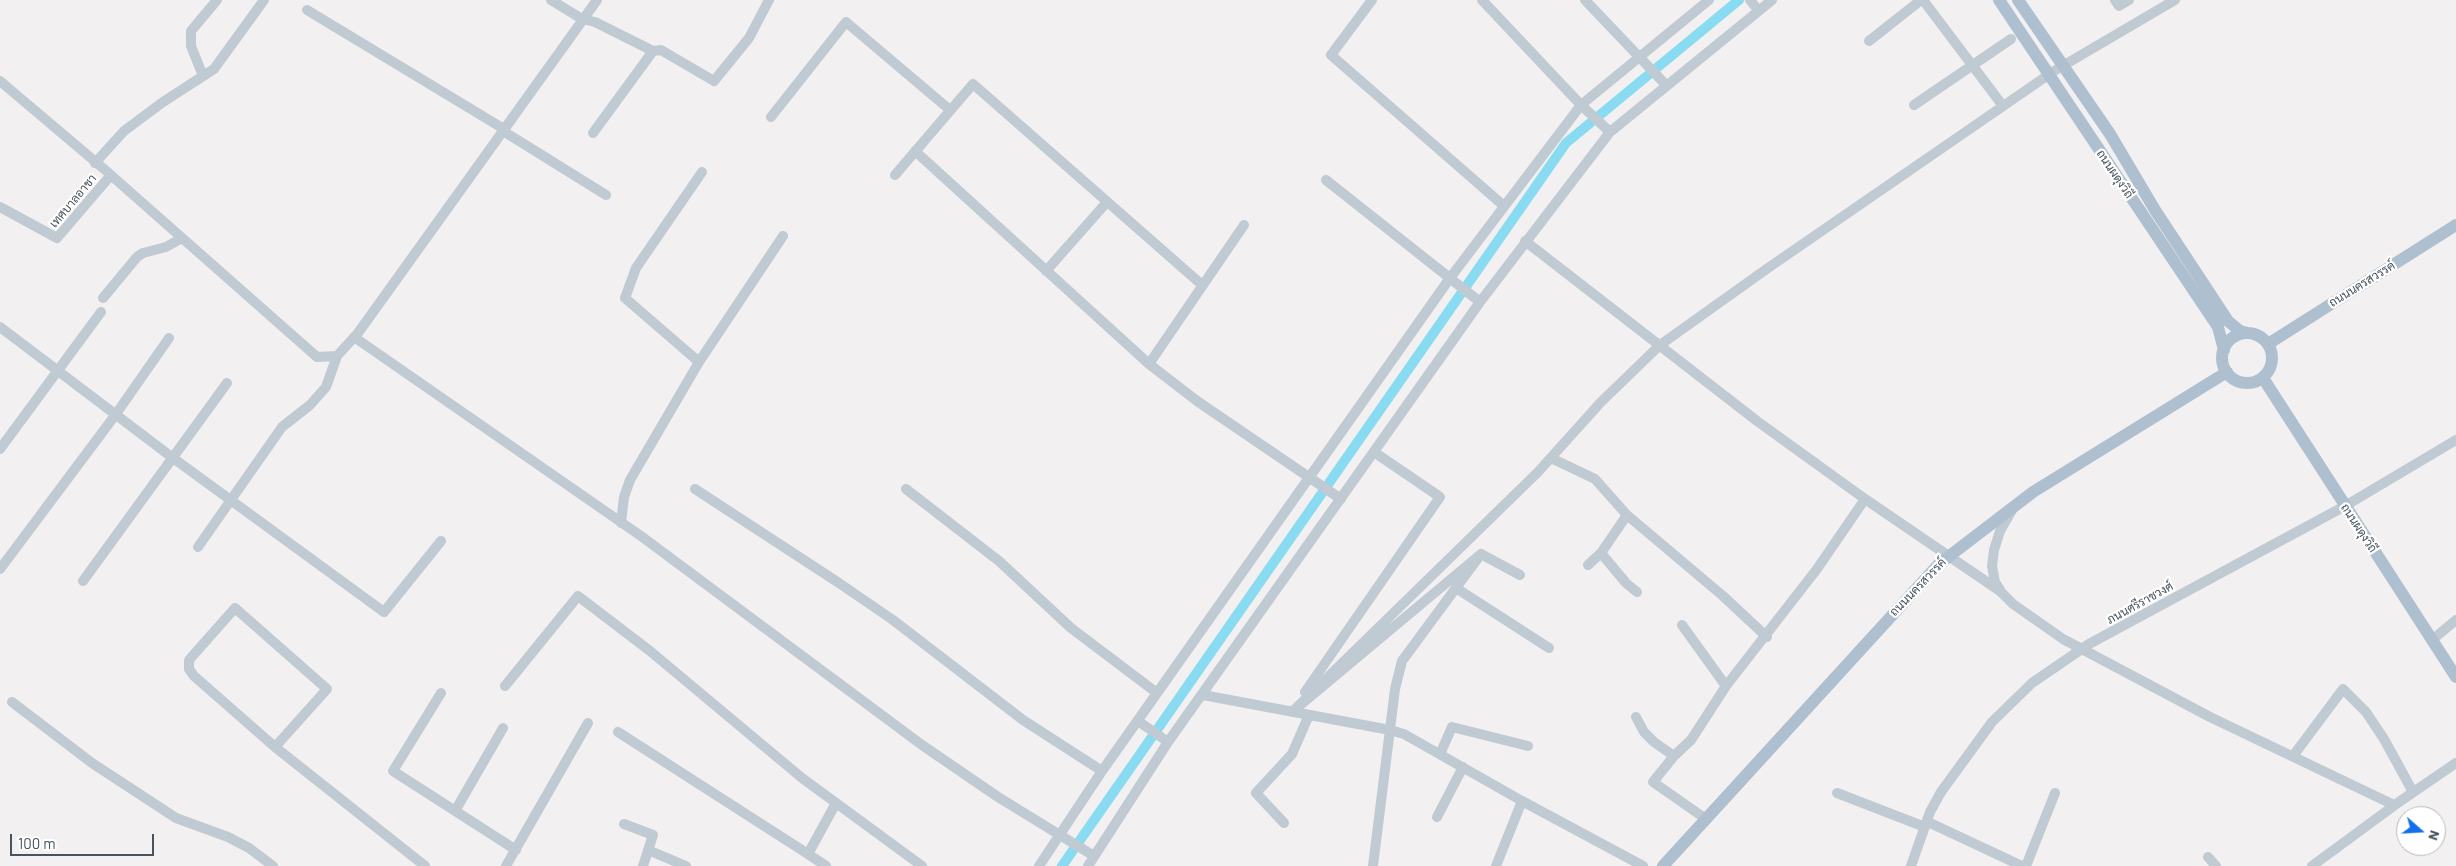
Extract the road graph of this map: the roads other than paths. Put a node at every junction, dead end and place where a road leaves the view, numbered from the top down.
1 (217, 0) edge
2 (264, 0) edge
3 (551, 0) edge
4 (596, 0) edge
5 (769, 0) edge
6 (1372, 0) edge
7 (1482, 0) edge
8 (1585, 0) edge
9 (1709, 0) edge
10 (1750, 0) edge
11 (1772, 0) edge
12 (1922, 0) edge
13 (1999, 0) edge
14 (2018, 0) edge
15 (2115, 0) edge
16 (2129, 0) edge
17 (2175, 0) edge
18 (307, 10) dead end
19 (1758, 10) junction
20 (582, 19) junction
21 (2011, 39) dead end
22 (1869, 40) dead end
23 (653, 51) junction
24 (1638, 56) junction
25 (1971, 66) junction
26 (2061, 66) junction
27 (2048, 75) junction
28 (203, 76) junction
29 (0, 81) edge
30 (1666, 85) junction
31 (1581, 105) junction
32 (1914, 105) dead end
33 (2003, 106) junction
34 (950, 110) junction
35 (771, 117) dead end
36 (504, 130) junction
37 (1610, 132) junction
38 (593, 133) dead end
39 (915, 151) junction
40 (96, 163) junction
41 (702, 172) dead end
42 (111, 175) junction
43 (895, 176) dead end
44 (1326, 180) dead end
45 (606, 195) dead end
46 (1108, 202) junction
47 (1504, 206) junction
48 (0, 207) edge
49 (1244, 225) dead end
50 (2456, 225) edge
51 (783, 236) dead end
52 (182, 238) junction
53 (1525, 241) junction
54 (1046, 271) junction
55 (1450, 278) junction
56 (1201, 284) junction
57 (103, 298) dead end
58 (1480, 302) junction
59 (101, 312) dead end
60 (0, 326) edge
61 (2248, 333) junction
62 (169, 338) dead end
63 (354, 338) junction
64 (2268, 344) junction
65 (1660, 345) junction
66 (2224, 350) junction
67 (337, 356) junction
68 (699, 362) junction
69 (1149, 364) junction
70 (57, 370) junction
71 (2227, 372) junction
72 (2263, 378) junction
73 (227, 382) dead end
74 (116, 414) junction
75 (2456, 440) edge
76 (0, 449) edge
77 (1374, 452) junction
78 (172, 458) junction
79 (1551, 458) junction
80 (1309, 477) junction
81 (695, 489) dead end
82 (906, 489) dead end
83 (1865, 499) junction
84 (1341, 500) junction
85 (232, 501) junction
86 (2344, 506) junction
87 (2014, 507) junction
88 (1627, 515) junction
89 (621, 523) junction
90 (441, 541) dead end
91 (198, 547) dead end
92 (1601, 553) junction
93 (1481, 554) junction
94 (1949, 556) junction
95 (1588, 565) dead end
96 (0, 569) edge
97 (1520, 574) dead end
98 (83, 581) dead end
99 (1456, 588) junction
100 (2000, 591) junction
101 (1637, 592) dead end
102 (2456, 620) edge
103 (1682, 624) dead end
104 (1766, 636) junction
105 (2432, 640) junction
106 (1549, 648) dead end
107 (2081, 650) junction
108 (2456, 677) edge
109 (505, 686) dead end
110 (1726, 686) junction
111 (441, 693) dead end
112 (1157, 693) junction
113 (1203, 695) junction
114 (12, 702) dead end
115 (1292, 712) junction
116 (1309, 715) junction
117 (1636, 717) dead end
118 (1138, 721) junction
119 (588, 723) dead end
120 (503, 728) dead end
121 (1390, 730) junction
122 (618, 732) dead end
123 (1168, 742) junction
124 (1528, 746) dead end
125 (275, 747) junction
126 (1440, 754) junction
127 (1674, 756) junction
128 (2292, 756) junction
129 (2456, 764) edge
130 (1463, 767) junction
131 (1102, 772) junction
132 (2413, 792) junction
133 (1837, 793) dead end
134 (2055, 793) dead end
135 (1522, 801) junction
136 (836, 803) junction
137 (2394, 805) junction
138 (455, 811) junction
139 (1436, 817) dead end
140 (1706, 819) junction
141 (1284, 823) dead end
142 (624, 824) dead end
143 (1926, 825) junction
144 (1060, 834) junction
145 (516, 850) junction
146 (648, 850) junction
147 (808, 854) junction
148 (1094, 856) junction
149 (2208, 857) dead end
150 (911, 863) edge
151 (273, 866) edge
152 (425, 866) edge
153 (506, 866) edge
154 (643, 866) edge
155 (686, 866) edge
156 (826, 866) edge
157 (922, 866) edge
158 (1039, 866) edge
159 (1088, 866) edge
160 (1373, 866) edge
161 (1496, 866) edge
162 (1643, 866) edge
163 (1663, 866) edge
164 (1911, 866) edge
165 (2022, 866) edge
166 (2026, 866) edge
167 (2216, 866) edge
168 (2312, 866) edge

1 - 28 street
2 - 28 street
3 - 20 street
4 - 20 street
5 - 23 street
6 - 47 street
7 - 31 street
8 - 24 street
9 - 24 street
10 - 19 street
11 - 19 street
12 - 22 street
12 - 25 street
13 - 27 main road, ถนนผดุงวิถี
14 - 26 main road, ถนนผดุงวิถี
15 - 16 street
17 - 26 street
18 - 36 street
19 - 30 street
20 - 23 street
20 - 36 street
21 - 25 street
23 - 38 street
24 - 30 street
24 - 31 street
25 - 32 street
25 - 33 street
26 - 27 street
26 - 61 main road, ถนนผดุงวิถี
27 - 33 street
27 - 66 main road, ถนนผดุงวิถี
28 - 40 street
29 - 40 street
30 - 37 street
31 - 37 street
31 - 47 street
33 - 65 street
34 - 35 street
34 - 39 street
34 - 46 street
36 - 45 street
36 - 63 street
37 - 53 street
39 - 43 street
39 - 54 street
40 - 42 street
41 - 68 street
42 - 48 street, เทศบาลอาชา
42 - 52 street
44 - 55 street
46 - 54 street
46 - 56 street
47 - 55 street
49 - 56 street
50 - 64 main road, ถนนนครสวรรค์
51 - 68 street
52 - 57 street
52 - 67 street
53 - 58 street
53 - 65 street
54 - 69 street
55 - 58 street
55 - 80 street
56 - 69 street
58 - 77 street
59 - 70 street
60 - 70 street
61 - 64 main road
61 - 66 main road
62 - 74 street
63 - 67 street
63 - 89 street
64 - 72 main road
65 - 79 street
65 - 83 street
66 - 71 main road
67 - 85 street
68 - 89 street
69 - 80 street
70 - 74 street
70 - 76 street
71 - 72 main road
71 - 87 main road, ถนนนครสวรรค์
72 - 86 main road, ถนนผดุงวิถี
73 - 78 street
74 - 78 street
74 - 96 street
75 - 86 street, ภนนศรีราชวงศ์
77 - 84 street
77 - 115 street
78 - 85 street
78 - 98 street
79 - 88 street
79 - 115 street
80 - 84 street
80 - 112 street
81 - 131 street
82 - 112 street
83 - 94 street
83 - 104 street
84 - 113 street
85 - 90 street
85 - 91 street
86 - 105 main road, ถนนผดุงวิถี
86 - 107 street, ภนนศรีราชวงศ์
87 - 94 main road, ถนนนครสวรรค์
87 - 100 street
88 - 92 street
88 - 104 street
89 - 144 street
92 - 95 street
92 - 101 street
93 - 97 street
93 - 99 street
93 - 115 street
94 - 100 street
94 - 140 main road, ถนนนครสวรรค์
99 - 106 street
99 - 121 street
100 - 107 street
102 - 105 street
103 - 110 street
104 - 110 street
105 - 108 main road, ถนนผดุงวิถี
107 - 128 street
107 - 143 street, ภนนศรีราชวงศ์
109 - 136 street
110 - 127 street
111 - 138 street
112 - 118 street
113 - 115 street
113 - 123 street
114 - 151 street
115 - 116 street
116 - 121 street
116 - 141 street
117 - 127 street
118 - 123 street
118 - 131 street
119 - 145 street
120 - 138 street
121 - 126 street
121 - 160 street
122 - 147 street
123 - 148 street
124 - 126 street
125 - 125 street
125 - 152 street
126 - 130 street
127 - 140 street
128 - 132 street
128 - 137 street
129 - 132 street
130 - 135 street
130 - 139 street
131 - 144 street
132 - 137 street
133 - 143 street
134 - 166 street
135 - 161 street
135 - 162 street
136 - 147 street
136 - 150 street
137 - 168 street
138 - 145 street
140 - 163 main road, ถนนนครสวรรค์
142 - 146 street
143 - 164 street, ภนนศรีราชวงศ์
143 - 165 street
144 - 148 street
144 - 158 street
145 - 153 street
146 - 154 street
146 - 155 street
147 - 156 street
148 - 159 street
149 - 167 street
150 - 157 street

